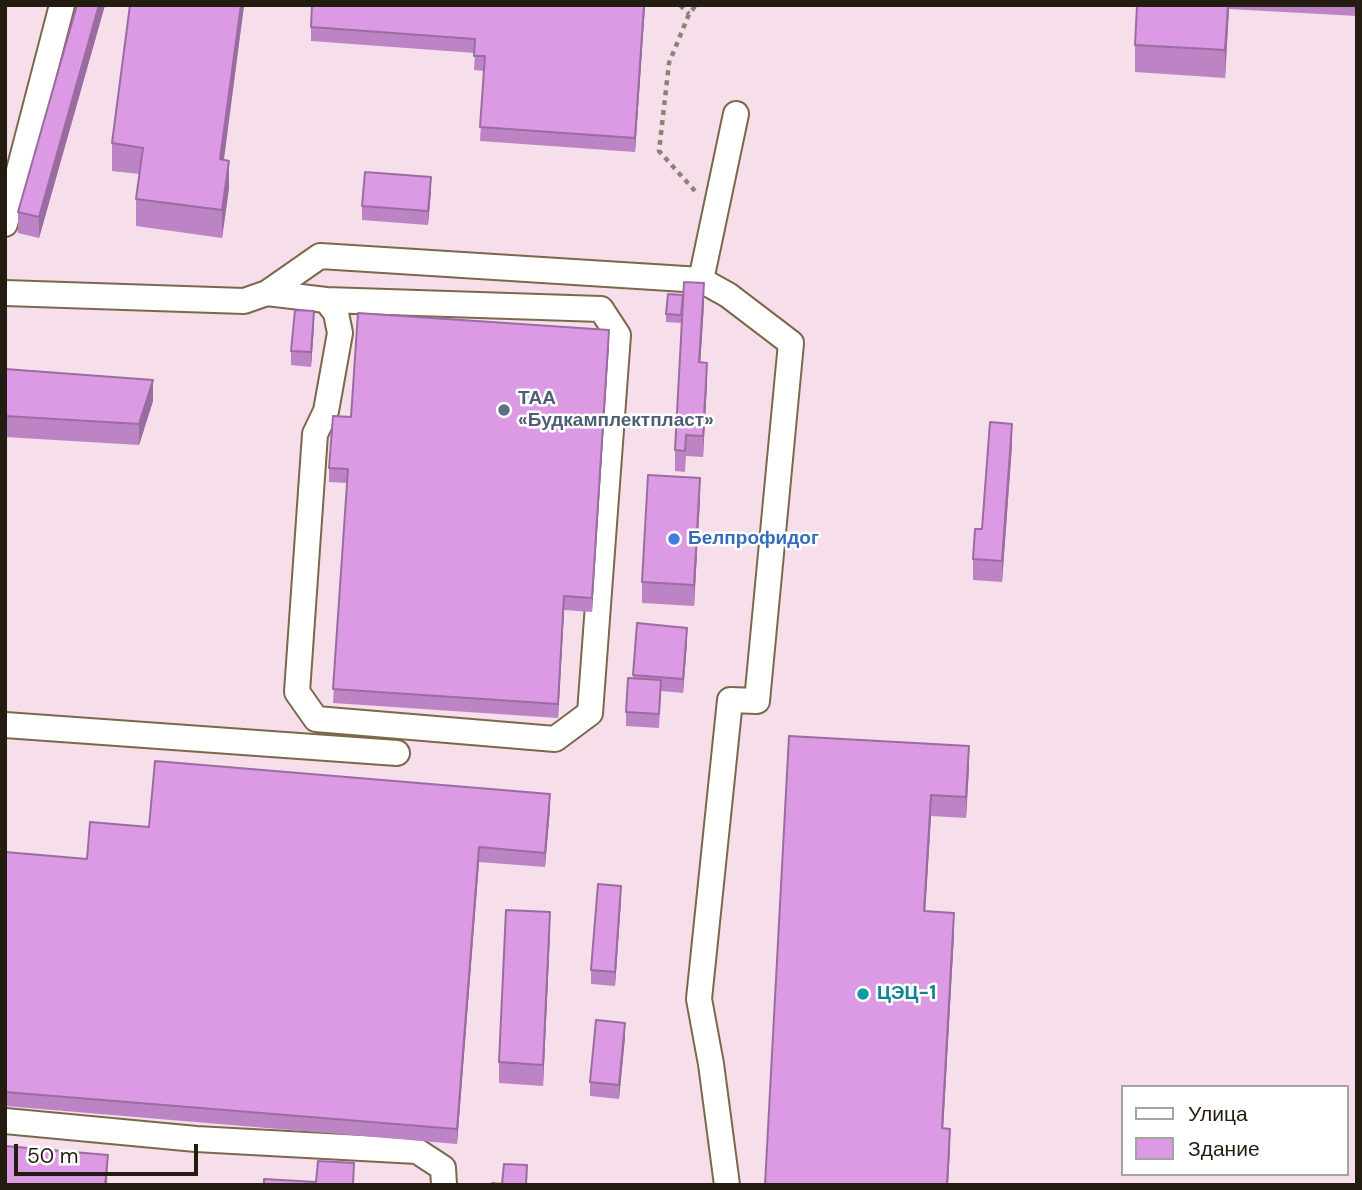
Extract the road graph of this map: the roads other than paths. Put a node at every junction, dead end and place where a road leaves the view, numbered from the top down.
1 (62, 5) edge
2 (736, 114) dead end
3 (5, 224) edge
4 (701, 280) junction
5 (5, 293) edge
6 (267, 293) junction
7 (326, 300) junction
8 (5, 725) edge
9 (397, 752) dead end
10 (5, 1121) edge
11 (443, 1185) edge
12 (727, 1185) edge

1 - 3 street
2 - 4 street
4 - 6 street
4 - 12 street
5 - 6 street
6 - 7 street
7 - 7 street
8 - 9 street
10 - 11 street

